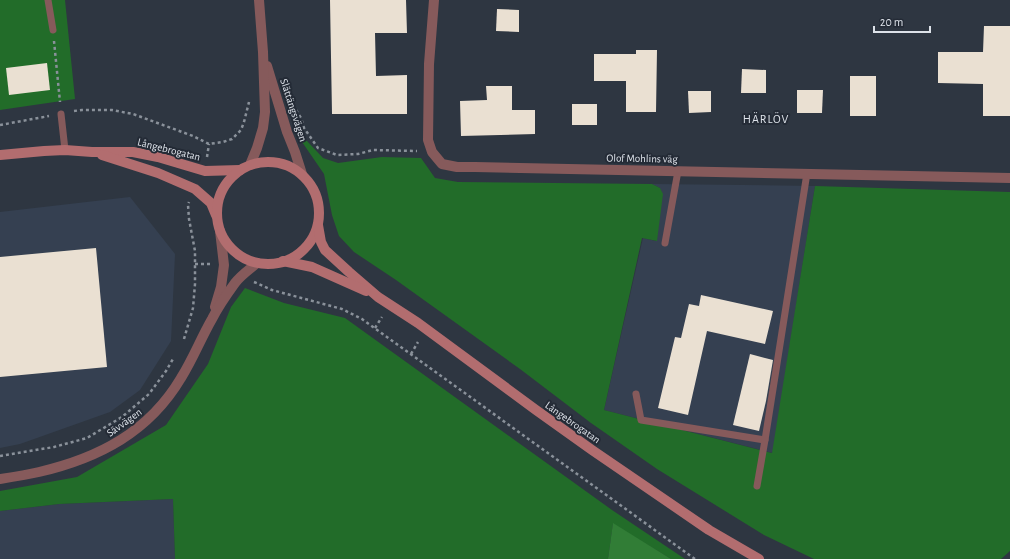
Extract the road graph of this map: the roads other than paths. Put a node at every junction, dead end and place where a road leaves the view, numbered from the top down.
1 (48, 0) edge
2 (259, 0) edge
3 (434, 0) edge
4 (53, 30) road end
5 (263, 52) junction
6 (61, 114) road end
7 (65, 150) junction
8 (92, 152) junction
9 (0, 155) edge
10 (250, 165) junction
11 (240, 170) junction
12 (678, 171) junction
13 (807, 173) junction
14 (302, 174) junction
15 (1010, 178) edge
16 (217, 220) junction
17 (318, 224) junction
18 (220, 231) junction
19 (665, 243) dead end
20 (283, 262) junction
21 (257, 263) junction
22 (378, 297) junction
23 (212, 318) junction
24 (636, 394) dead end
25 (765, 440) junction
26 (0, 479) edge
27 (757, 486) dead end
28 (758, 559) edge

1 - 4 lane
2 - 5 street, Slättängsvägen
3 - 12 street, Olof Mohlins väg
5 - 10 street, Slättängsvägen
5 - 14 street, Slättängsvägen
6 - 7 lane
7 - 8 main road, Långebrogatan
7 - 9 main road, Långebrogatan
8 - 11 main road, Långebrogatan
8 - 16 main road, Långebrogatan
10 - 11 main road
10 - 14 main road
11 - 16 main road
12 - 13 street, Olof Mohlins väg
12 - 19 lane
13 - 15 street, Olof Mohlins väg
13 - 25 lane
14 - 17 main road
16 - 18 main road
17 - 20 main road
17 - 22 main road, Långebrogatan
18 - 21 main road
18 - 23 street, Sävvägen
20 - 21 main road
20 - 22 main road, Långebrogatan
21 - 23 street, Sävvägen
22 - 28 main road, Långebrogatan
23 - 26 street, Sävvägen
24 - 25 lane
25 - 27 lane

